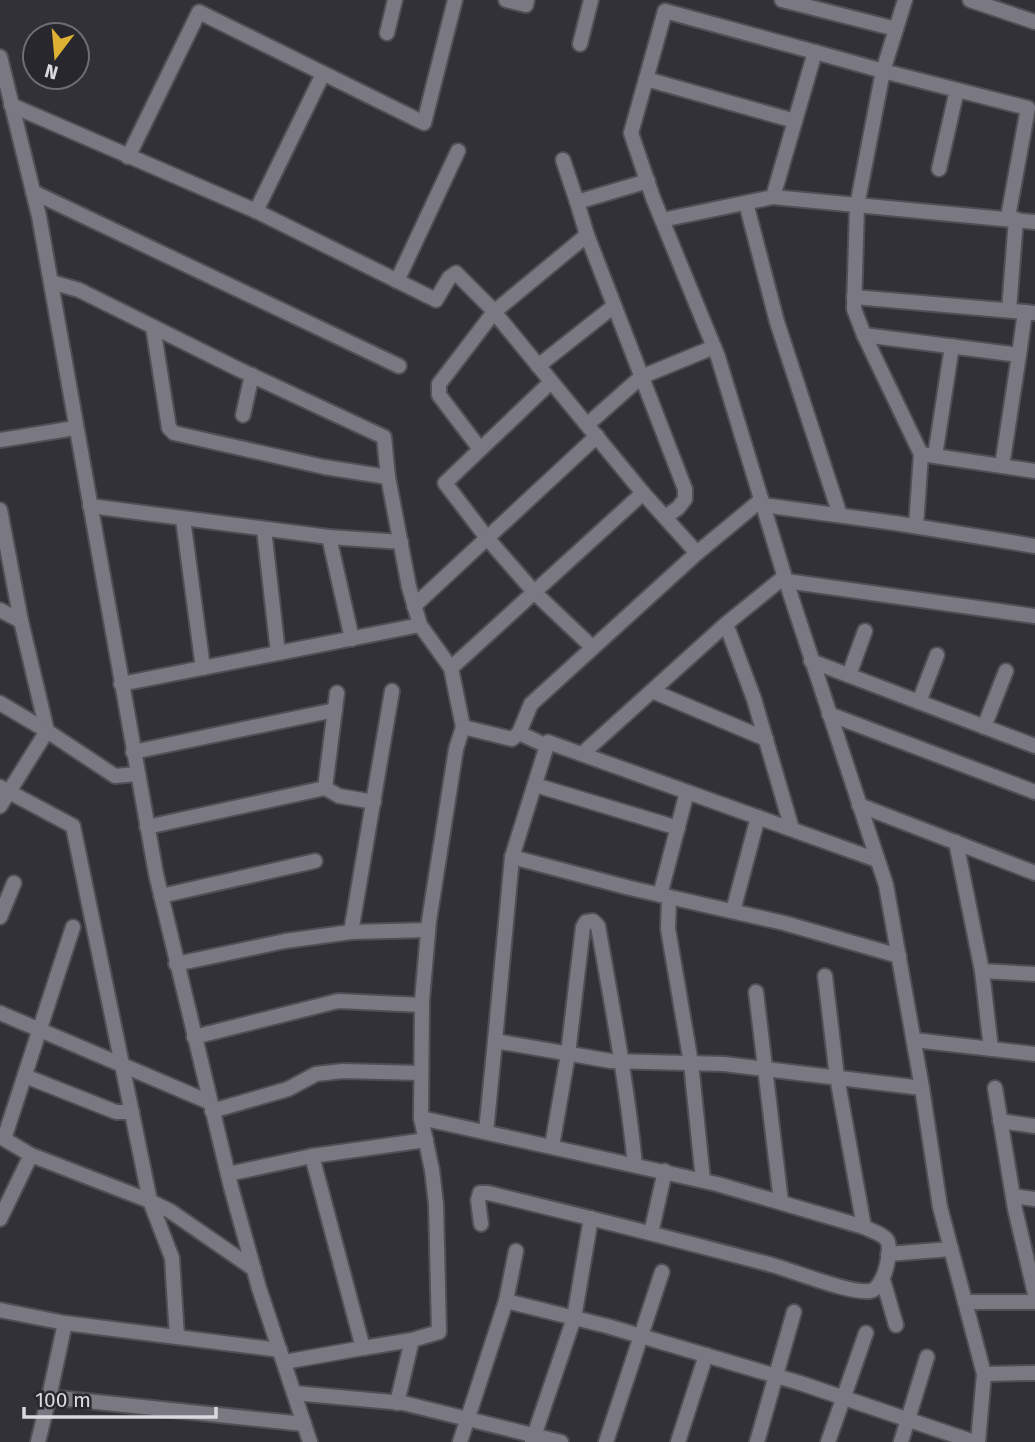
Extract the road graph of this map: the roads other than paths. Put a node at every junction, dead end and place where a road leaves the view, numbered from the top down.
1 (395, 0) edge
2 (455, 0) edge
3 (506, 0) edge
4 (527, 0) edge
5 (591, 0) edge
6 (782, 0) edge
7 (905, 0) edge
8 (970, 0) edge
9 (667, 5) edge
10 (1035, 22) edge
11 (896, 29) junction
12 (387, 33) dead end
13 (580, 44) dead end
14 (815, 52) junction
15 (0, 57) edge
16 (883, 71) junction
17 (323, 74) junction
18 (646, 79) junction
19 (957, 90) junction
20 (11, 105) junction
21 (1032, 109) edge
22 (795, 121) junction
23 (458, 151) dead end
24 (128, 157) junction
25 (563, 160) dead end
26 (939, 169) dead end
27 (648, 181) junction
28 (33, 192) junction
29 (773, 197) junction
30 (577, 202) junction
31 (746, 202) junction
32 (857, 205) junction
33 (256, 211) junction
34 (1012, 218) junction
35 (662, 220) junction
36 (1035, 222) edge
37 (587, 235) junction
38 (397, 281) junction
39 (51, 282) junction
40 (854, 297) junction
41 (614, 306) junction
42 (1009, 310) junction
43 (494, 312) junction
44 (1030, 312) edge
45 (153, 327) junction
46 (864, 335) junction
47 (952, 346) junction
48 (714, 347) junction
49 (1019, 355) junction
50 (399, 366) dead end
51 (538, 366) junction
52 (252, 375) junction
53 (641, 377) junction
54 (551, 382) junction
55 (243, 415) dead end
56 (75, 428) junction
57 (592, 430) junction
58 (0, 440) edge
59 (480, 449) junction
60 (928, 455) junction
61 (1002, 466) junction
62 (1035, 471) edge
63 (388, 477) junction
64 (643, 493) junction
65 (762, 503) junction
66 (90, 506) junction
67 (0, 510) edge
68 (840, 515) junction
69 (665, 517) junction
70 (183, 519) junction
71 (916, 526) junction
72 (264, 529) junction
73 (329, 537) junction
74 (486, 538) junction
75 (401, 542) junction
76 (1035, 546) edge
77 (697, 553) junction
78 (785, 579) junction
79 (535, 593) junction
80 (414, 606) junction
81 (0, 610) edge
82 (1035, 616) edge
83 (21, 621) junction
84 (726, 624) junction
85 (420, 625) junction
86 (865, 631) dead end
87 (352, 639) junction
88 (592, 647) junction
89 (278, 653) junction
90 (937, 655) dead end
91 (811, 660) junction
92 (203, 667) junction
93 (451, 668) junction
94 (1006, 671) dead end
95 (849, 675) junction
96 (121, 684) junction
97 (392, 691) dead end
98 (652, 691) junction
99 (337, 692) dead end
100 (919, 702) junction
101 (0, 704) edge
102 (335, 710) junction
103 (829, 714) junction
104 (464, 727) junction
105 (984, 727) junction
106 (47, 731) junction
107 (519, 733) junction
108 (766, 740) junction
109 (547, 746) junction
110 (1035, 746) edge
111 (133, 752) junction
112 (582, 754) junction
113 (137, 774) junction
114 (534, 785) junction
115 (325, 788) junction
116 (4, 790) edge
117 (687, 792) junction
118 (1035, 792) edge
119 (374, 802) junction
120 (859, 805) junction
121 (0, 806) edge
122 (758, 817) junction
123 (147, 827) junction
124 (678, 828) junction
125 (792, 829) junction
126 (956, 842) junction
127 (512, 857) junction
128 (877, 860) junction
129 (315, 861) dead end
130 (1035, 873) edge
131 (14, 883) dead end
132 (161, 896) junction
133 (665, 896) junction
134 (733, 911) junction
135 (0, 917) edge
136 (73, 927) dead end
137 (428, 929) junction
138 (351, 932) junction
139 (899, 956) junction
140 (176, 964) junction
141 (982, 971) junction
142 (1035, 974) edge
143 (825, 976) dead end
144 (756, 992) dead end
145 (422, 1005) junction
146 (0, 1013) edge
147 (40, 1028) junction
148 (194, 1037) junction
149 (495, 1041) junction
150 (914, 1041) junction
151 (991, 1049) junction
152 (568, 1054) junction
153 (1035, 1054) edge
154 (622, 1061) junction
155 (691, 1063) junction
156 (123, 1064) junction
157 (766, 1069) junction
158 (421, 1073) junction
159 (25, 1076) junction
160 (837, 1077) junction
161 (922, 1088) junction
162 (995, 1088) dead end
163 (211, 1106) junction
164 (132, 1112) junction
165 (421, 1118) junction
166 (1000, 1121) junction
167 (1035, 1126) edge
168 (486, 1132) junction
169 (426, 1140) junction
170 (552, 1146) junction
171 (31, 1154) junction
172 (312, 1156) junction
173 (635, 1165) junction
174 (665, 1171) junction
175 (228, 1174) junction
176 (703, 1180) junction
177 (1013, 1196) junction
178 (1035, 1199) edge
179 (150, 1201) junction
180 (781, 1202) junction
181 (591, 1218) junction
182 (0, 1219) edge
183 (481, 1224) dead end
184 (864, 1227) junction
185 (651, 1233) junction
186 (951, 1249) junction
187 (516, 1251) dead end
188 (888, 1254) junction
189 (254, 1269) junction
190 (662, 1272) dead end
191 (883, 1280) junction
192 (1035, 1294) edge
193 (506, 1301) junction
194 (965, 1302) junction
195 (1035, 1302) edge
196 (0, 1310) edge
197 (794, 1312) dead end
198 (574, 1318) junction
199 (65, 1323) junction
200 (896, 1325) dead end
201 (866, 1333) dead end
202 (641, 1336) junction
203 (177, 1337) junction
204 (412, 1340) junction
205 (363, 1348) junction
206 (706, 1355) junction
207 (282, 1356) junction
208 (926, 1357) dead end
209 (1035, 1373) edge
210 (984, 1374) junction
211 (777, 1376) junction
212 (294, 1393) junction
213 (49, 1397) junction
214 (843, 1398) junction
215 (397, 1403) junction
216 (467, 1419) junction
217 (909, 1420) junction
218 (304, 1424) junction
219 (533, 1438) edge
220 (37, 1442) edge
221 (310, 1442) edge
222 (460, 1442) edge
223 (561, 1442) edge
224 (606, 1442) edge
225 (678, 1442) edge
226 (757, 1442) edge
227 (828, 1442) edge
228 (901, 1442) edge
229 (976, 1442) edge

1 - 12 street
2 - 17 street
3 - 4 street
5 - 13 street
6 - 11 street
7 - 11 street
8 - 10 street
9 - 14 street
9 - 18 street
11 - 16 street
14 - 16 street
14 - 22 street
15 - 20 street
16 - 19 street
16 - 32 street
17 - 24 street
17 - 33 street
18 - 22 street
18 - 27 street
19 - 21 street
19 - 26 street
20 - 24 street
20 - 28 street
21 - 34 street
22 - 29 street
23 - 38 street
24 - 33 street
25 - 30 street
27 - 30 street
27 - 35 street
28 - 39 street
28 - 50 street
29 - 31 street
29 - 32 street
30 - 37 street
31 - 35 street
31 - 68 street
32 - 34 street
32 - 40 street
33 - 38 street
34 - 36 street
34 - 42 street
35 - 48 street
37 - 41 street
37 - 43 street
38 - 43 street
39 - 45 street
39 - 56 street
40 - 42 street
40 - 46 street
41 - 51 street
41 - 53 street
42 - 44 street
43 - 51 street
43 - 59 street
44 - 49 street
45 - 52 street
45 - 63 street
46 - 47 street
46 - 60 street
47 - 49 street
47 - 60 street
48 - 53 street
48 - 65 street
49 - 61 street
51 - 54 street
52 - 55 street
52 - 63 street
53 - 57 street
53 - 69 street
54 - 57 street
54 - 59 street
56 - 58 street
56 - 66 street
57 - 64 street
57 - 74 street
59 - 74 street
60 - 61 street
60 - 71 street
61 - 62 street
63 - 75 street
64 - 69 street
64 - 79 street
65 - 68 street
65 - 77 street
65 - 78 street
66 - 70 street
66 - 96 street
67 - 83 street
68 - 71 street
69 - 77 street
70 - 72 street
70 - 92 street
71 - 76 street
72 - 73 street
72 - 89 street
73 - 75 street
73 - 87 street
74 - 79 street
74 - 80 street
75 - 80 street
77 - 88 street
78 - 82 street
78 - 84 street
78 - 91 street
79 - 88 street
79 - 93 street
80 - 85 street
81 - 83 street
83 - 106 street
84 - 98 street
84 - 108 street
85 - 87 street
85 - 93 street
86 - 95 street
87 - 89 street
88 - 107 street
89 - 92 street
90 - 100 street
91 - 95 street
91 - 103 street
92 - 96 street
93 - 104 street
94 - 105 street
95 - 100 street
96 - 111 street
97 - 119 street
98 - 108 street
98 - 112 street
99 - 102 street
100 - 105 street
101 - 106 street
102 - 111 street
102 - 115 street
103 - 118 street
103 - 120 street
104 - 107 street
104 - 137 street
105 - 110 street
106 - 113 street
106 - 116 street
107 - 109 street
108 - 125 street
109 - 112 street
109 - 114 street
111 - 113 street
112 - 117 street
113 - 123 street
114 - 124 street
114 - 127 street
115 - 119 street
115 - 123 street
116 - 121 street
116 - 156 street
117 - 122 street
117 - 124 street
119 - 138 street
120 - 126 street
120 - 128 street
122 - 125 street
122 - 134 street
123 - 132 street
124 - 133 street
125 - 128 street
126 - 130 street
126 - 141 street
127 - 133 street
127 - 149 street
128 - 139 street
129 - 132 street
131 - 135 street
132 - 140 street
133 - 134 street
133 - 155 street
134 - 139 street
136 - 147 street
137 - 138 street
137 - 145 street
138 - 140 street
139 - 150 street
140 - 148 street
141 - 142 street
141 - 151 street
143 - 160 street
144 - 157 street
145 - 148 street
145 - 158 street
146 - 147 street
147 - 156 street
147 - 159 street
148 - 163 street
149 - 152 street
149 - 168 street
150 - 151 street
150 - 161 street
151 - 153 street
152 - 154 street
152 - 154 street
152 - 170 street
154 - 155 street
154 - 173 street
155 - 157 street
155 - 176 street
156 - 163 street
156 - 164 street
157 - 160 street
157 - 180 street
158 - 163 street
158 - 165 street
159 - 164 street
159 - 171 street
160 - 161 street
160 - 184 street
161 - 186 street
162 - 166 street
163 - 175 street
164 - 179 street
165 - 168 street
165 - 169 street
166 - 167 street
166 - 177 street
168 - 170 street
169 - 172 street
169 - 204 street
170 - 173 street
171 - 179 street
171 - 182 street
172 - 175 street
172 - 205 street
173 - 174 street
174 - 176 street
174 - 185 street
175 - 189 street
176 - 180 street
177 - 178 street
177 - 192 street
179 - 189 street
179 - 203 street
180 - 184 street
181 - 183 street
181 - 185 street
181 - 198 street
184 - 188 street
185 - 191 street
186 - 188 street
186 - 194 street
187 - 193 street
188 - 191 street
189 - 207 street
190 - 202 street
191 - 200 street
193 - 198 street
193 - 216 street
194 - 195 street
194 - 210 street
196 - 199 street
197 - 211 street
198 - 202 street
198 - 219 street
199 - 203 street
199 - 213 street
201 - 214 street
202 - 206 street
202 - 224 street
203 - 207 street
204 - 205 street
204 - 215 street
205 - 207 street
206 - 211 street
206 - 225 street
207 - 212 street
208 - 217 street
209 - 210 street
210 - 229 street
211 - 214 street
211 - 226 street
212 - 215 street
212 - 218 street
213 - 218 street
213 - 220 street
214 - 217 street
214 - 227 street
215 - 216 street
216 - 219 street
216 - 222 street
217 - 228 street
217 - 229 street
218 - 221 street
219 - 223 street

